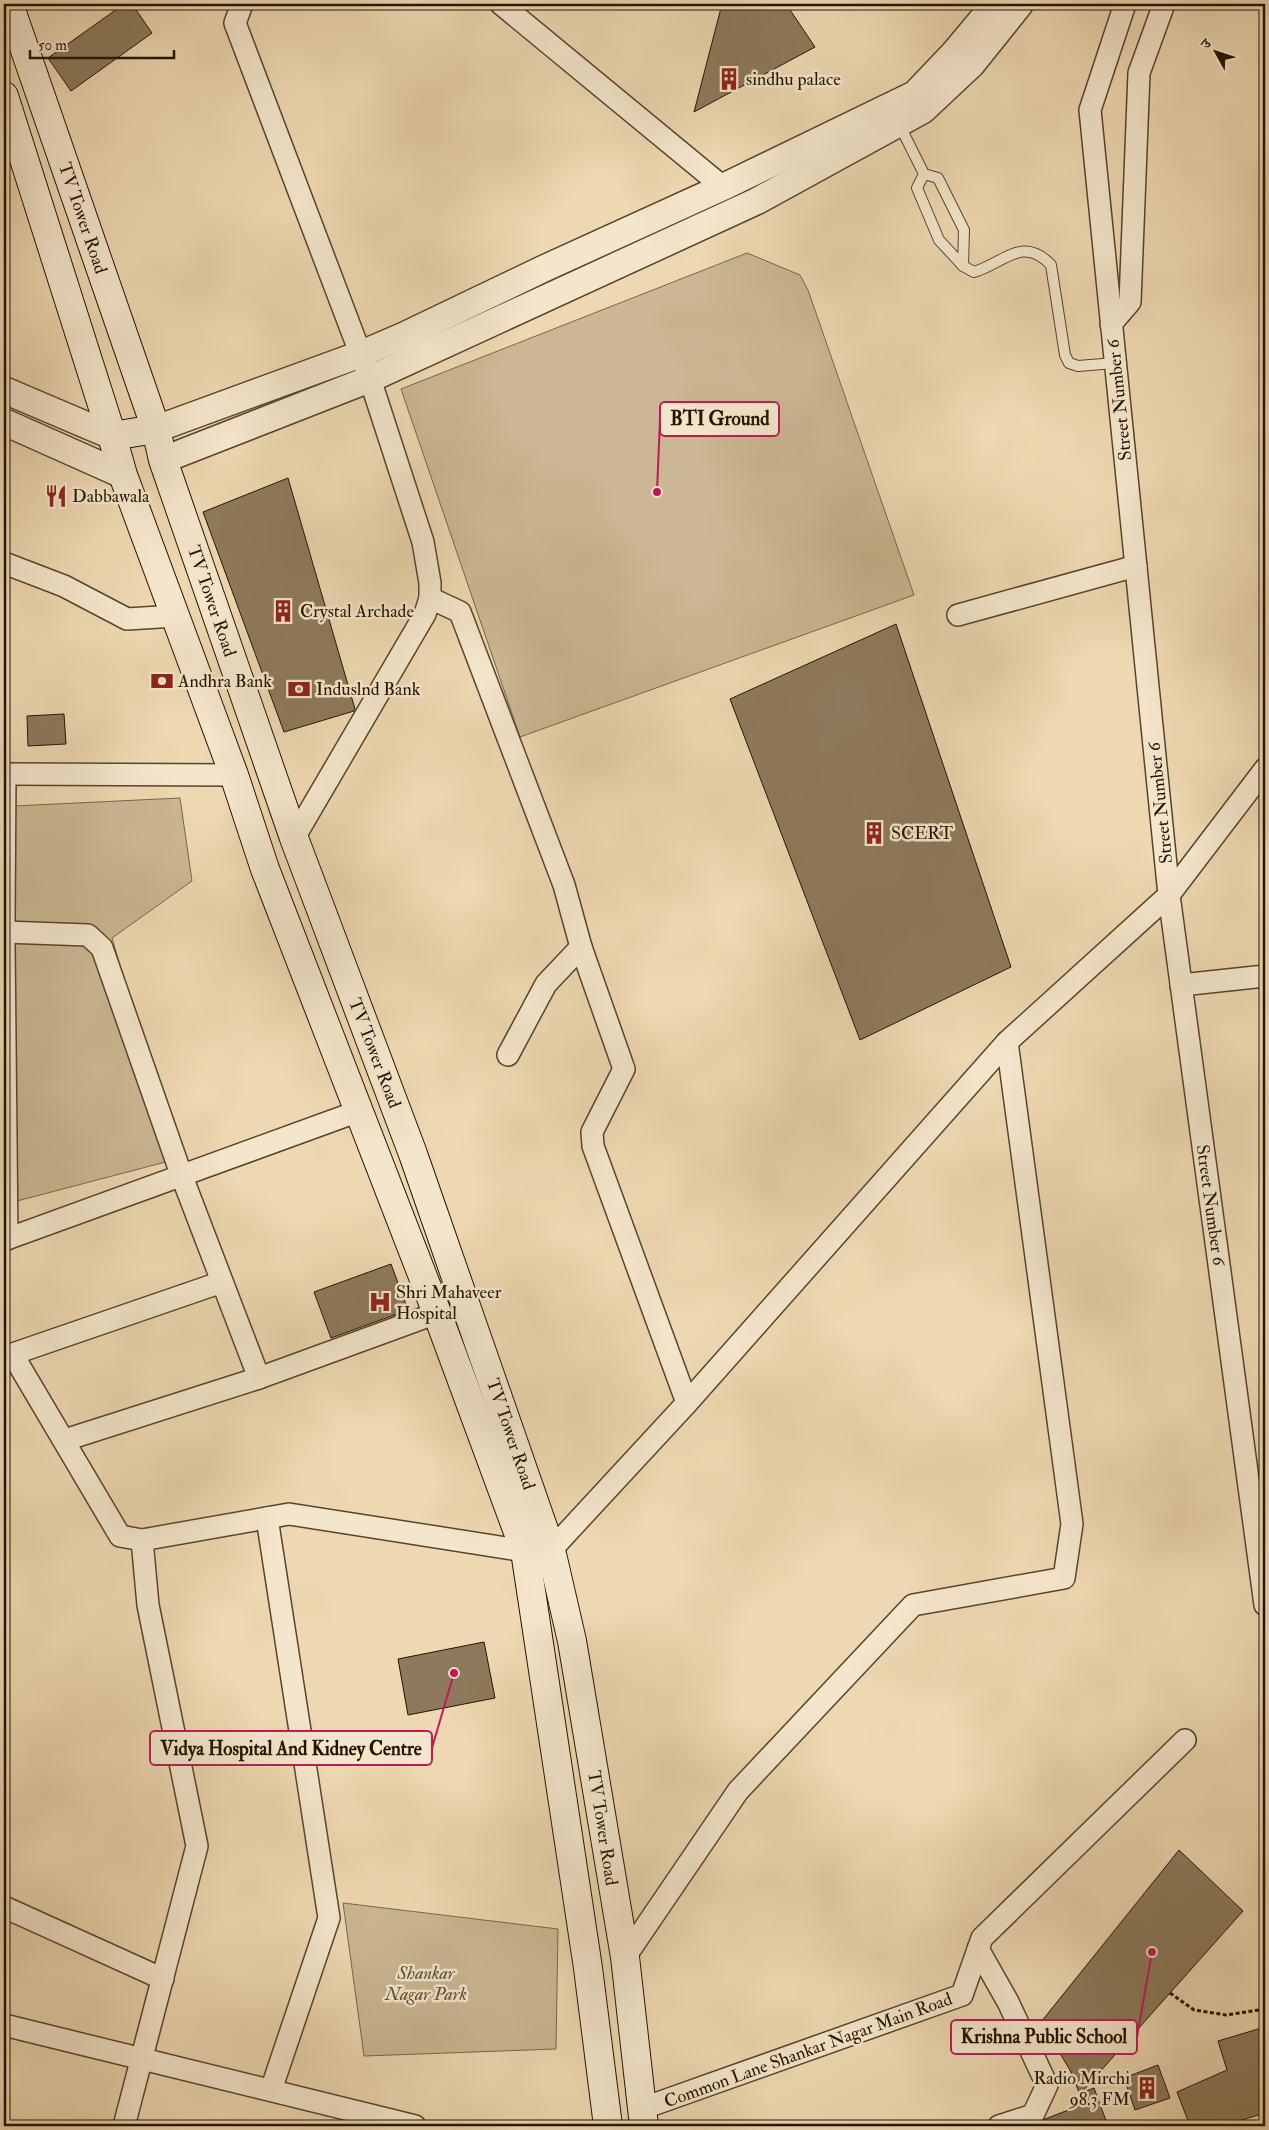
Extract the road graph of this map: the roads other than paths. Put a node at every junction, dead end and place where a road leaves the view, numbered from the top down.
1 (9, 4) edge
2 (242, 4) edge
3 (501, 4) edge
4 (995, 4) edge
5 (1020, 4) edge
6 (1125, 4) edge
7 (1164, 4) edge
8 (4, 96) edge
9 (899, 123) junction
10 (924, 174) junction
11 (723, 187) junction
12 (963, 266) junction
13 (545, 268) junction
14 (556, 294) junction
15 (1111, 324) junction
16 (361, 354) junction
17 (1115, 363) junction
18 (370, 379) junction
19 (4, 390) edge
20 (4, 422) edge
21 (156, 430) junction
22 (112, 436) junction
23 (163, 460) junction
24 (123, 475) junction
25 (4, 563) edge
26 (1136, 566) junction
27 (430, 598) junction
28 (958, 615) dead end
29 (176, 616) junction
30 (1265, 769) edge
31 (4, 774) edge
32 (234, 775) junction
33 (294, 838) junction
34 (1169, 894) junction
35 (4, 921) edge
36 (4, 932) edge
37 (4, 942) edge
38 (581, 947) junction
39 (1265, 976) edge
40 (1181, 985) junction
41 (1007, 1042) junction
42 (508, 1055) dead end
43 (359, 1111) junction
44 (181, 1174) junction
45 (5, 1239) edge
46 (222, 1282) junction
47 (437, 1313) junction
48 (9, 1356) edge
49 (258, 1378) junction
50 (687, 1403) junction
51 (65, 1440) junction
52 (268, 1518) junction
53 (142, 1540) junction
54 (538, 1550) junction
55 (1265, 1605) edge
56 (1185, 1740) dead end
57 (4, 1907) edge
58 (978, 1949) junction
59 (625, 1957) junction
60 (163, 1979) junction
61 (4, 2025) edge
62 (142, 2058) junction
63 (271, 2090) junction
64 (642, 2118) edge
65 (124, 2126) edge
66 (415, 2126) edge
67 (608, 2126) edge
68 (999, 2126) edge

1 - 21 main road, TV Tower Road
2 - 16 street
3 - 11 street
4 - 11 street
5 - 9 street
6 - 15 street, Street Number 6
7 - 15 street
8 - 22 main road, TV Tower Road
9 - 10 lane
9 - 14 street
10 - 12 lane
10 - 12 lane
11 - 13 street
12 - 17 lane
13 - 14 street
13 - 16 street
14 - 18 street
15 - 17 street, Street Number 6
16 - 18 street
16 - 21 street
17 - 26 street, Street Number 6
18 - 23 street
18 - 27 street
19 - 22 street
20 - 24 street
21 - 22 main road
21 - 23 main road, TV Tower Road
22 - 24 main road, TV Tower Road
23 - 24 main road
23 - 33 main road, TV Tower Road
24 - 29 main road, TV Tower Road
25 - 29 street
26 - 28 street
26 - 34 street, Street Number 6
27 - 33 street
27 - 38 street
29 - 32 main road, TV Tower Road
30 - 34 street
31 - 32 street
31 - 35 street
32 - 43 main road, TV Tower Road
33 - 54 main road, TV Tower Road
34 - 40 street, Street Number 6
34 - 41 street
36 - 44 street
37 - 45 street
38 - 42 street
38 - 50 street
39 - 40 street
40 - 55 street, Street Number 6
41 - 50 street
41 - 59 street
43 - 44 street
43 - 47 main road, TV Tower Road
44 - 45 street
44 - 46 street
46 - 48 street
46 - 49 street
47 - 49 street
47 - 54 main road, TV Tower Road
48 - 51 street
49 - 51 street
50 - 54 street
51 - 53 street
52 - 53 street
52 - 54 street
52 - 63 street
53 - 60 street
54 - 59 main road, TV Tower Road
54 - 67 main road, TV Tower Road
56 - 58 street, Common Lane Shankar Nagar Main Road
57 - 60 street
58 - 64 street, Common Lane Shankar Nagar Main Road
58 - 68 street
59 - 64 main road, TV Tower Road
60 - 62 street
61 - 62 street
62 - 63 street
62 - 65 street
63 - 66 street

